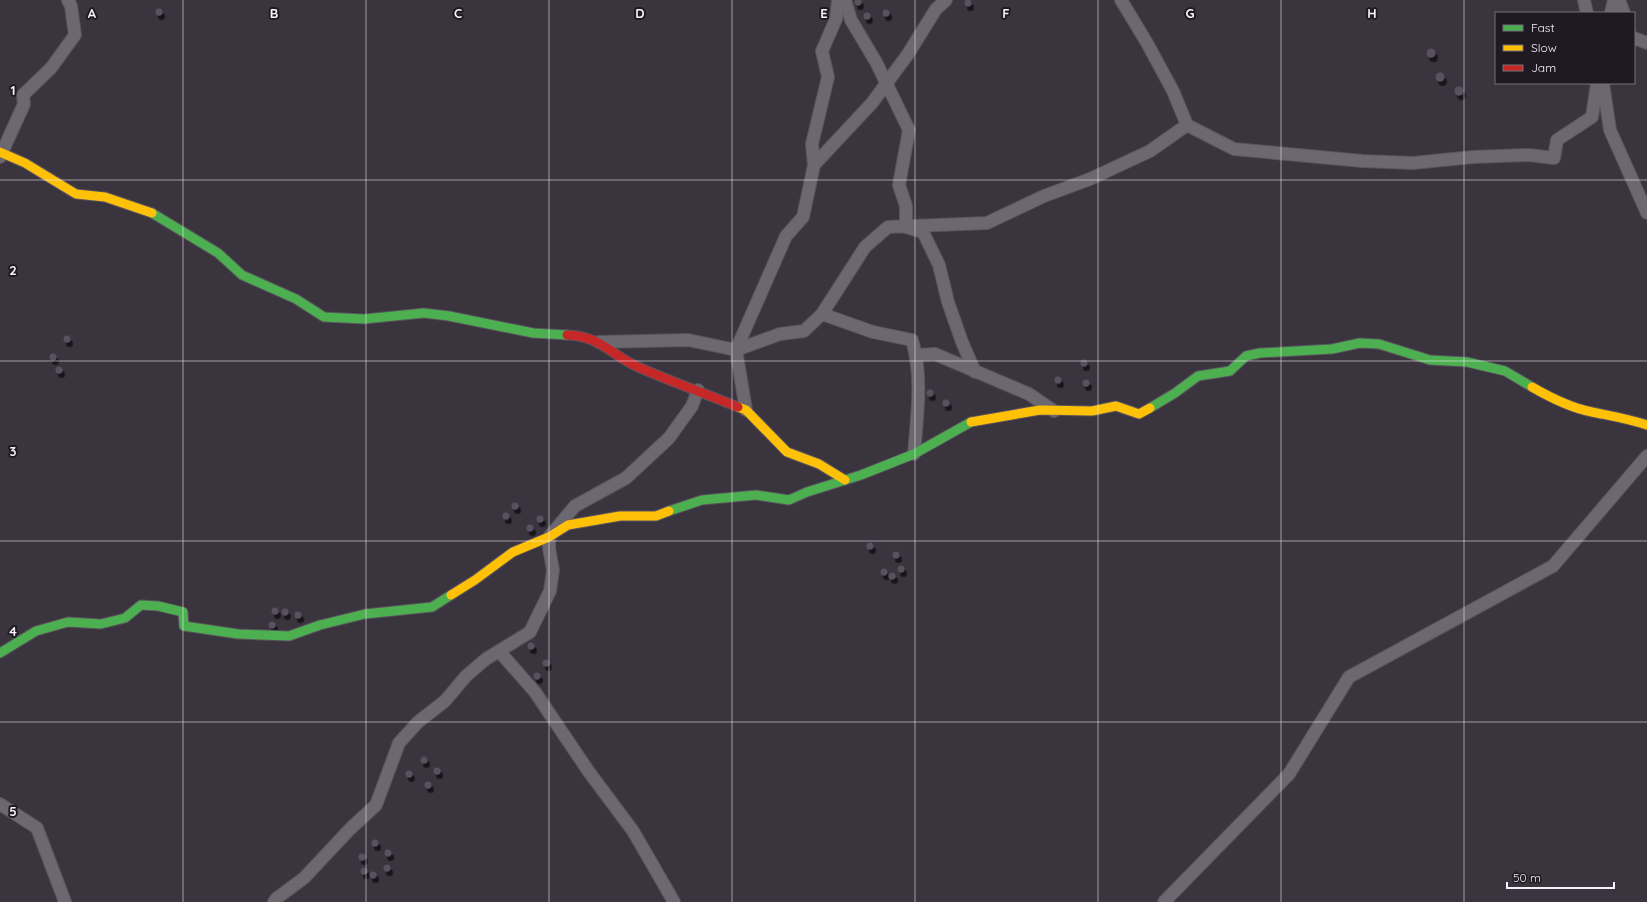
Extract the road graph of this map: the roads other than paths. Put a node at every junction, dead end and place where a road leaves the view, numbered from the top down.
1 (68, 0) edge
2 (838, 0) edge
3 (844, 0) edge
4 (946, 0) edge
5 (1121, 0) edge
6 (1584, 0) edge
7 (1614, 0) edge
8 (1619, 0) edge
9 (1587, 12) edge
10 (1611, 12) edge
11 (1624, 12) edge
12 (1635, 38) edge
13 (1647, 43) edge
14 (886, 83) junction
15 (1597, 84) edge
16 (1603, 84) edge
17 (1187, 125) junction
18 (1, 154) edge
19 (814, 165) junction
20 (1647, 213) edge
21 (906, 227) junction
22 (822, 314) junction
23 (599, 342) junction
24 (736, 350) junction
25 (917, 355) junction
26 (975, 372) junction
27 (698, 390) junction
28 (746, 410) junction
29 (1054, 411) junction
30 (1647, 425) edge
31 (914, 454) junction
32 (1647, 456) edge
33 (845, 480) junction
34 (549, 537) junction
35 (498, 651) junction
36 (0, 653) edge
37 (0, 804) edge
38 (65, 902) edge
39 (274, 902) edge
40 (674, 902) edge
41 (1164, 902) edge

1 - 18 street
2 - 19 street
3 - 14 street
4 - 14 street
5 - 17 street
6 - 9 street
7 - 10 street
8 - 11 street
12 - 13 street
14 - 19 street
14 - 21 street
15 - 17 street
16 - 20 street
17 - 21 street
18 - 23 street
19 - 24 street
21 - 22 street
21 - 26 street
22 - 24 street
22 - 25 street
23 - 24 street
23 - 27 street
24 - 28 street
25 - 26 street
25 - 31 street
26 - 29 street
27 - 28 street
27 - 34 street
28 - 33 street
29 - 30 street
29 - 31 street
31 - 33 street
32 - 41 street
33 - 34 street
34 - 35 street
34 - 36 street
35 - 39 street
35 - 40 street
37 - 38 street

